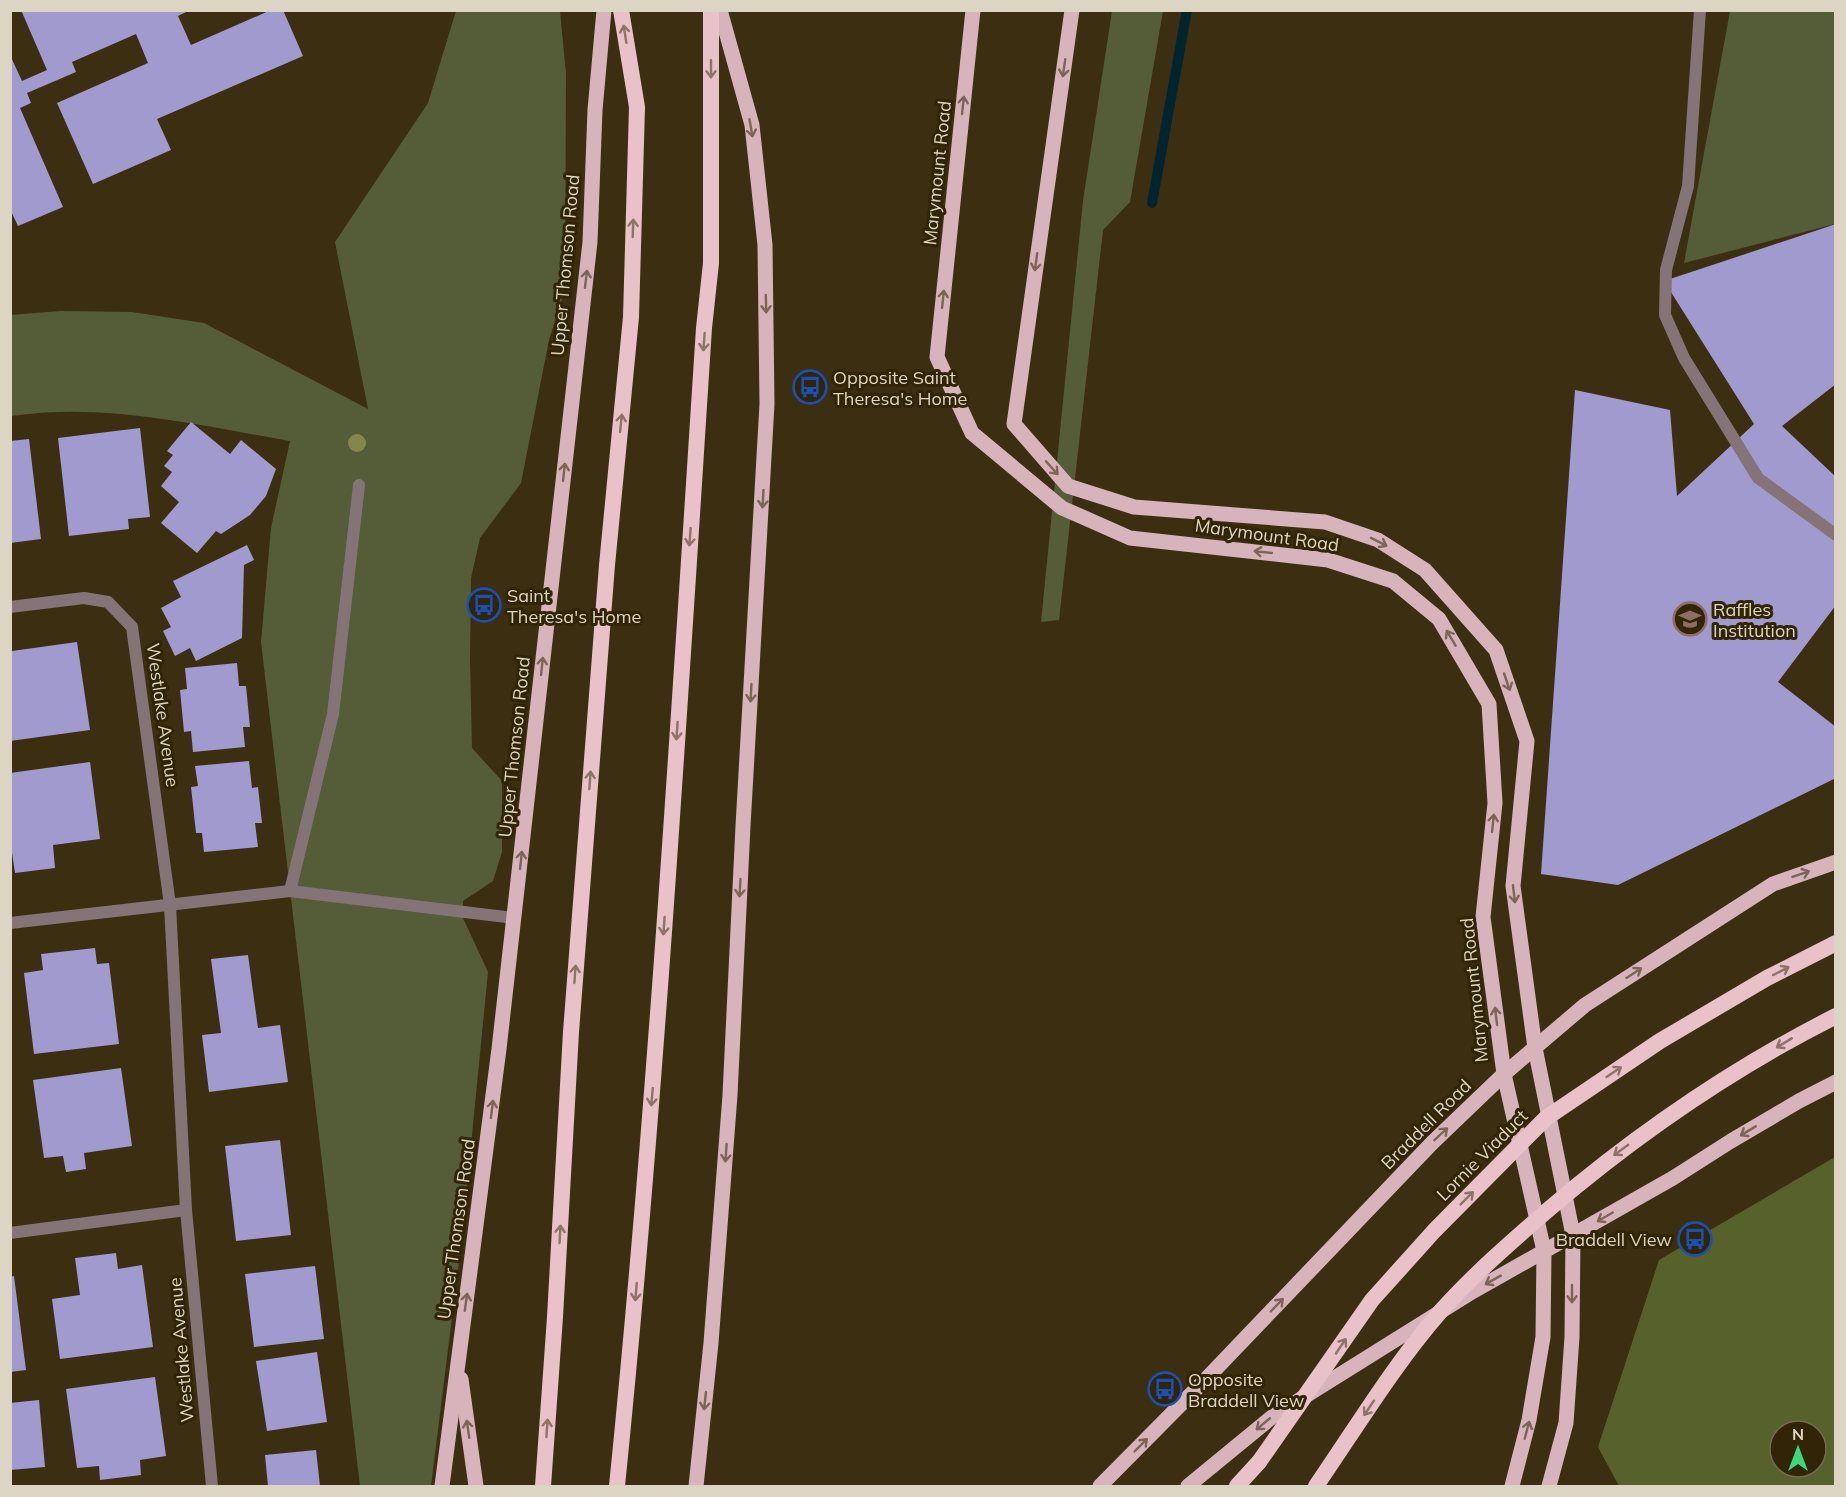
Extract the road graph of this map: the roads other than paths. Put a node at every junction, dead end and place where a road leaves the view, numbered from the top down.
1 (604, 10) edge
2 (621, 10) edge
3 (711, 10) edge
4 (720, 10) edge
5 (974, 10) edge
6 (1072, 10) edge
7 (1700, 10) edge
8 (360, 485) dead end
9 (1836, 535) edge
10 (10, 607) edge
11 (1836, 862) edge
12 (290, 891) junction
13 (170, 905) junction
14 (514, 918) junction
15 (10, 923) edge
16 (1836, 943) edge
17 (1836, 1016) edge
18 (1535, 1048) junction
19 (1504, 1074) junction
20 (1836, 1082) edge
21 (186, 1210) junction
22 (10, 1233) edge
23 (1573, 1235) junction
24 (1544, 1251) junction
25 (458, 1360) junction
26 (698, 1483) edge
27 (212, 1486) edge
28 (442, 1486) edge
29 (476, 1486) edge
30 (543, 1486) edge
31 (617, 1486) edge
32 (1100, 1486) edge
33 (1188, 1486) edge
34 (1237, 1486) edge
35 (1316, 1486) edge
36 (1512, 1486) edge
37 (1550, 1486) edge

14 -> 1 main road, Upper Thomson Road
30 -> 2 highway
3 -> 31 highway
4 -> 26 main road
19 -> 5 main road, Marymount Road
6 -> 18 main road, Marymount Road
7 - 9 street
8 - 12 street
10 - 13 street, Westlake Avenue
18 -> 11 main road, Braddell Road
12 - 13 street
12 - 14 street
13 - 15 street
13 - 21 street, Westlake Avenue
25 -> 14 main road, Upper Thomson Road
34 -> 16 highway, Lornie Viaduct, bridge
17 -> 35 highway, bridge
18 - 19 main road, Braddell Road
18 - 23 main road, Marymount Road
19 - 24 main road, Marymount Road
32 -> 19 main road, Braddell Road
20 -> 23 main road
21 - 22 street
21 - 27 street, Westlake Avenue
23 - 24 main road
23 -> 37 main road, Marymount Road
24 -> 33 main road
36 -> 24 main road, Marymount Road
25 - 28 main road, Upper Thomson Road
29 -> 25 main road

